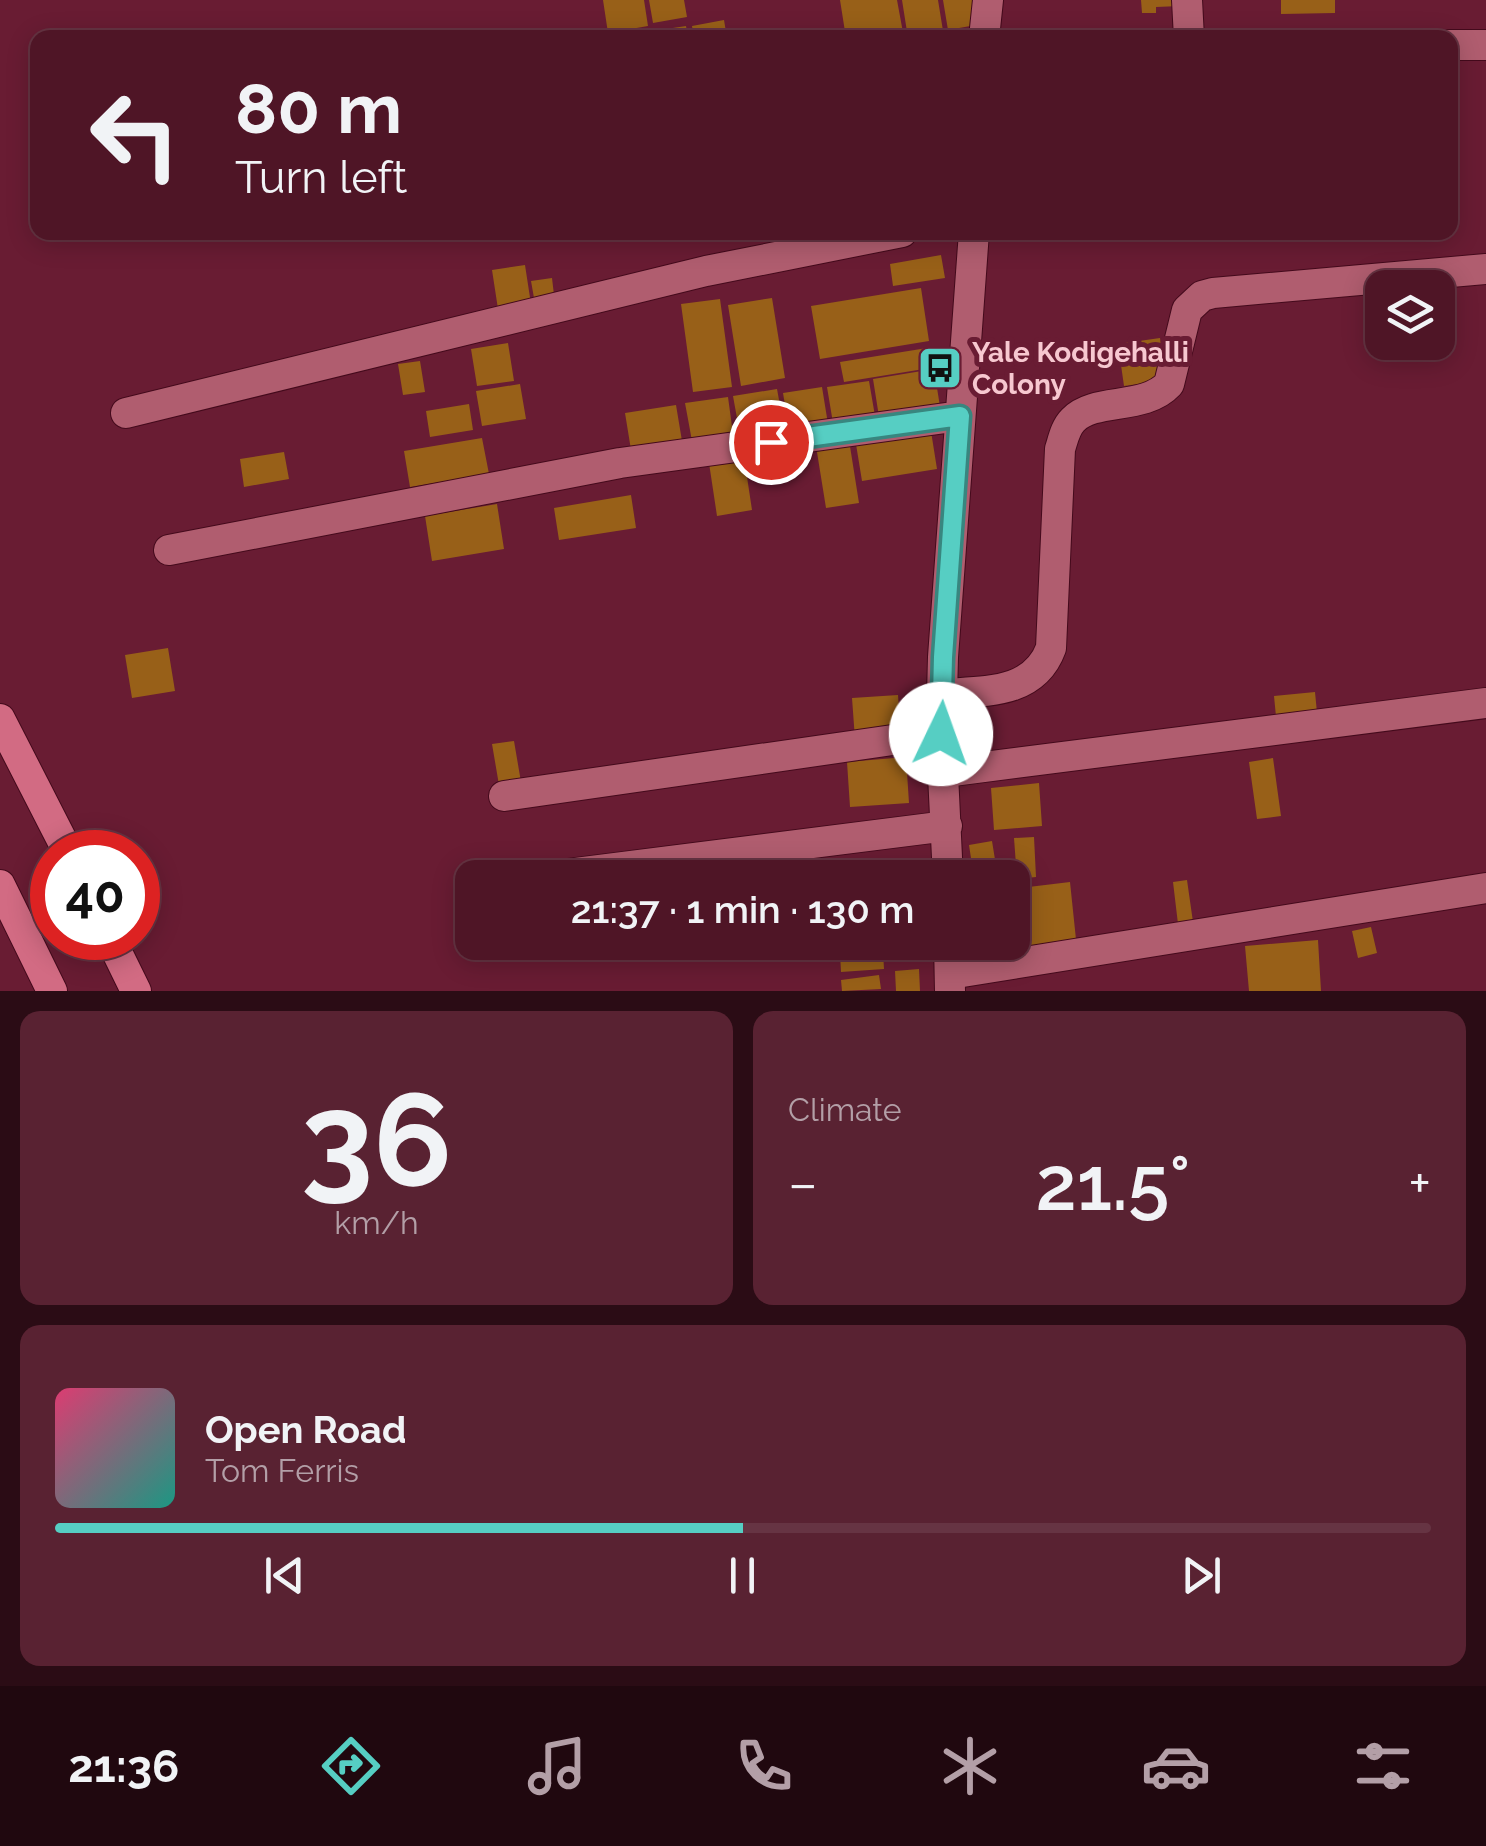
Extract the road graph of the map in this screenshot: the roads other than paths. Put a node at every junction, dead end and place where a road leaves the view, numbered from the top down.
1 (988, 0) edge
2 (1187, 0) edge
3 (983, 30) edge
4 (1189, 30) edge
5 (1486, 45) edge
6 (1458, 46) edge
7 (862, 240) edge
8 (973, 240) edge
9 (1486, 268) edge
10 (126, 413) dead end
11 (960, 416) junction
12 (169, 550) dead end
13 (944, 694) junction
14 (1486, 703) edge
15 (0, 719) edge
16 (941, 734) junction
17 (946, 772) junction
18 (504, 796) dead end
19 (946, 826) junction
20 (57, 830) edge
21 (678, 860) edge
22 (947, 860) edge
23 (0, 885) edge
24 (1486, 888) edge
25 (121, 960) edge
26 (950, 983) edge
27 (52, 991) edge
28 (136, 991) edge

1 - 3 street
2 - 4 street
5 - 6 street
7 - 10 street
8 - 11 street
9 - 13 street
11 - 12 street
11 - 13 street
13 - 16 street
14 - 17 street
15 - 20 highway
16 - 17 street
16 - 18 street
17 - 19 street
19 - 21 street
19 - 22 street
23 - 27 highway
24 - 26 street
25 - 28 highway

